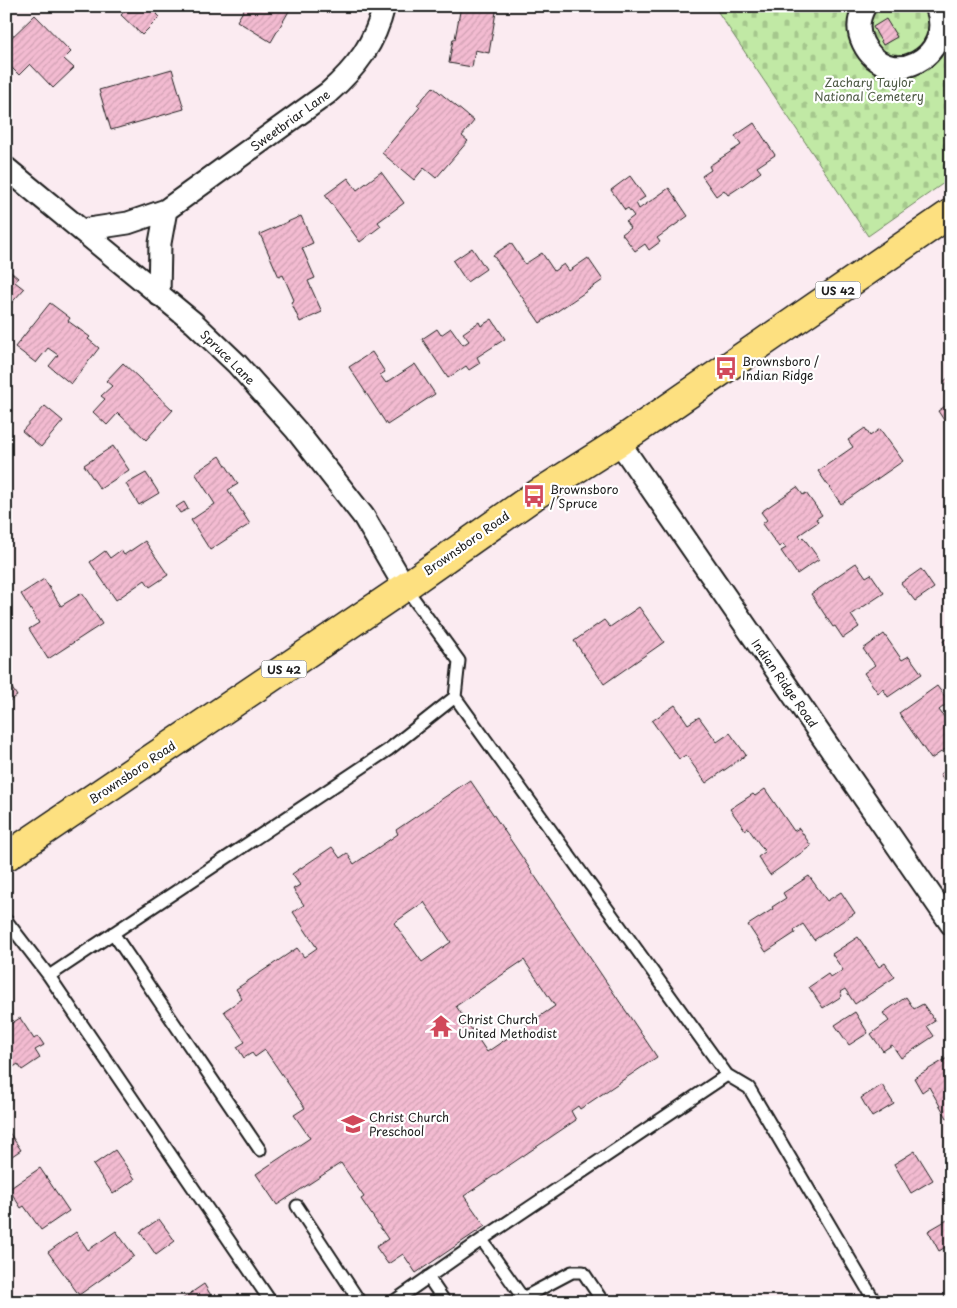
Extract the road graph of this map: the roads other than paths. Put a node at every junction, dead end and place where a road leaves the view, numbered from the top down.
1 (384, 6) edge
2 (865, 6) edge
3 (936, 6) edge
4 (6, 168) edge
5 (166, 210) junction
6 (951, 213) edge
7 (82, 230) junction
8 (159, 295) junction
9 (619, 442) junction
10 (405, 586) junction
11 (455, 697) junction
12 (6, 857) edge
13 (6, 920) edge
14 (951, 924) edge
15 (113, 933) junction
16 (49, 976) junction
17 (727, 1075) junction
18 (260, 1150) dead end
19 (297, 1206) dead end
20 (482, 1240) junction
21 (428, 1277) junction
22 (525, 1300) edge
23 (271, 1302) edge
24 (360, 1302) edge
25 (393, 1302) edge
26 (445, 1302) edge
27 (603, 1302) edge
28 (875, 1302) edge

1 - 5 street, Sweetbriar Lane
2 - 3 street
4 - 7 street, Spruce Lane
5 - 7 street, Sweetbriar Lane
5 - 8 street
6 - 9 main road, Brownsboro Road / US 42
7 - 8 street, Spruce Lane
8 - 10 street, Spruce Lane
9 - 10 main road, Brownsboro Road / US 42
9 - 14 street, Indian Ridge Road
10 - 11 lane
10 - 12 main road, Brownsboro Road / US 42
11 - 15 lane
11 - 17 lane
13 - 16 lane
15 - 16 lane
15 - 18 lane
16 - 23 lane
17 - 20 lane
17 - 28 lane
19 - 24 lane
20 - 21 lane
20 - 22 lane
21 - 25 lane
21 - 26 lane
22 - 27 lane

